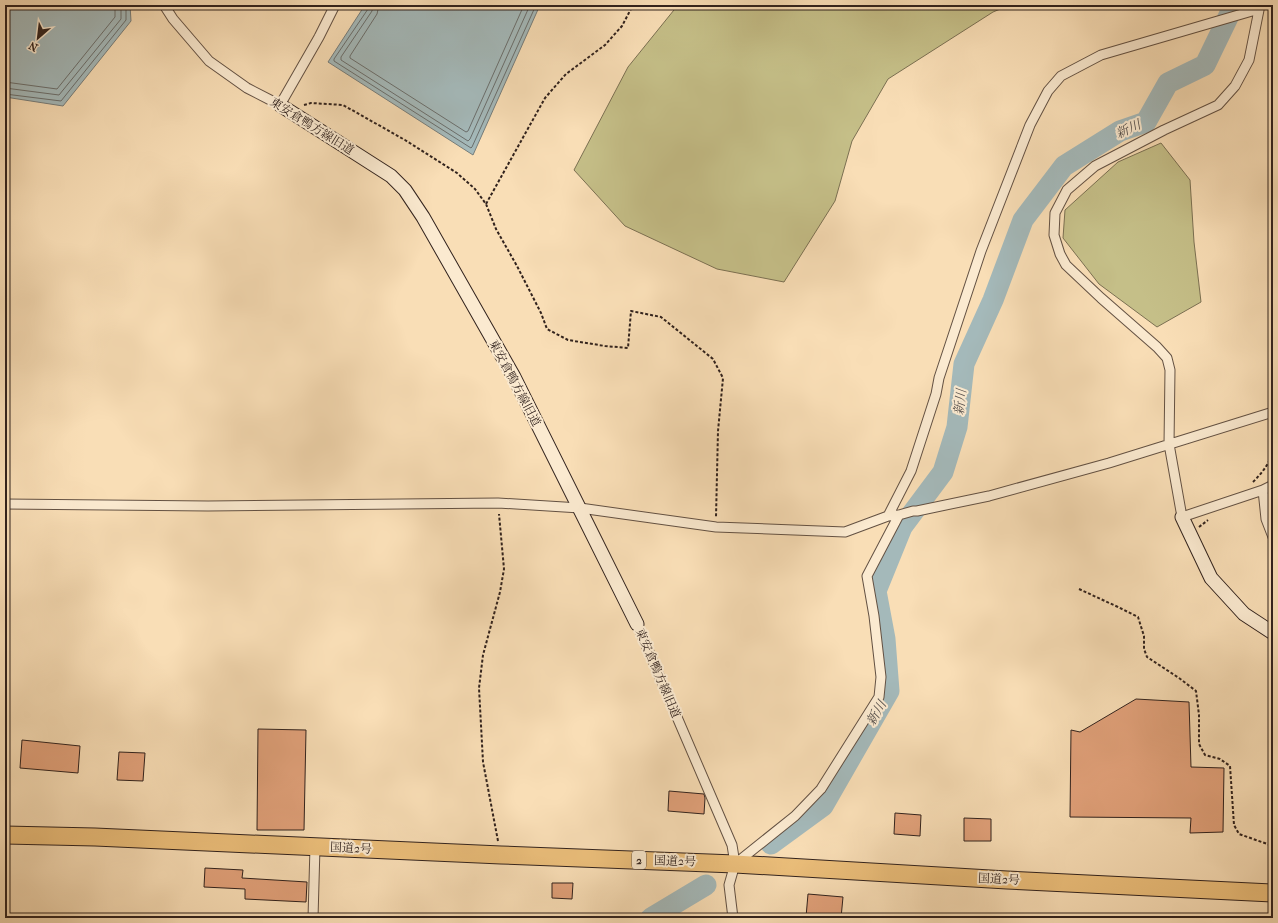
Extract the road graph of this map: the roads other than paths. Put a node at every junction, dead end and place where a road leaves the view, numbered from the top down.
1 (164, 5) edge
2 (335, 5) edge
3 (1259, 7) edge
4 (283, 107) junction
5 (1273, 412) edge
6 (1169, 444) junction
7 (1273, 485) edge
8 (1263, 490) junction
9 (5, 504) edge
10 (580, 508) junction
11 (899, 515) junction
12 (888, 516) junction
13 (1182, 517) junction
14 (1273, 537) edge
15 (637, 624) joint
16 (1273, 633) edge
17 (5, 835) edge
18 (315, 847) junction
19 (735, 864) junction
20 (1273, 893) edge
21 (313, 918) edge
22 (733, 918) edge

1 - 4 street, 東安倉鴨方線旧道
2 - 4 street
3 - 6 street
3 - 12 street
4 - 10 street, 東安倉鴨方線旧道
5 - 6 street
6 - 11 street
6 - 13 street
7 - 8 street
8 - 13 street
8 - 14 street
9 - 10 street
10 - 12 street
10 - 15 street, 東安倉鴨方線旧道
11 - 12 street
11 - 19 street
13 - 16 street
15 - 19 street, 東安倉鴨方線旧道
17 - 18 highway, 国道2号 / 2
18 - 19 highway, 国道2号 / 2
18 - 21 street
19 - 20 highway, 国道2号 / 2
19 - 22 street

